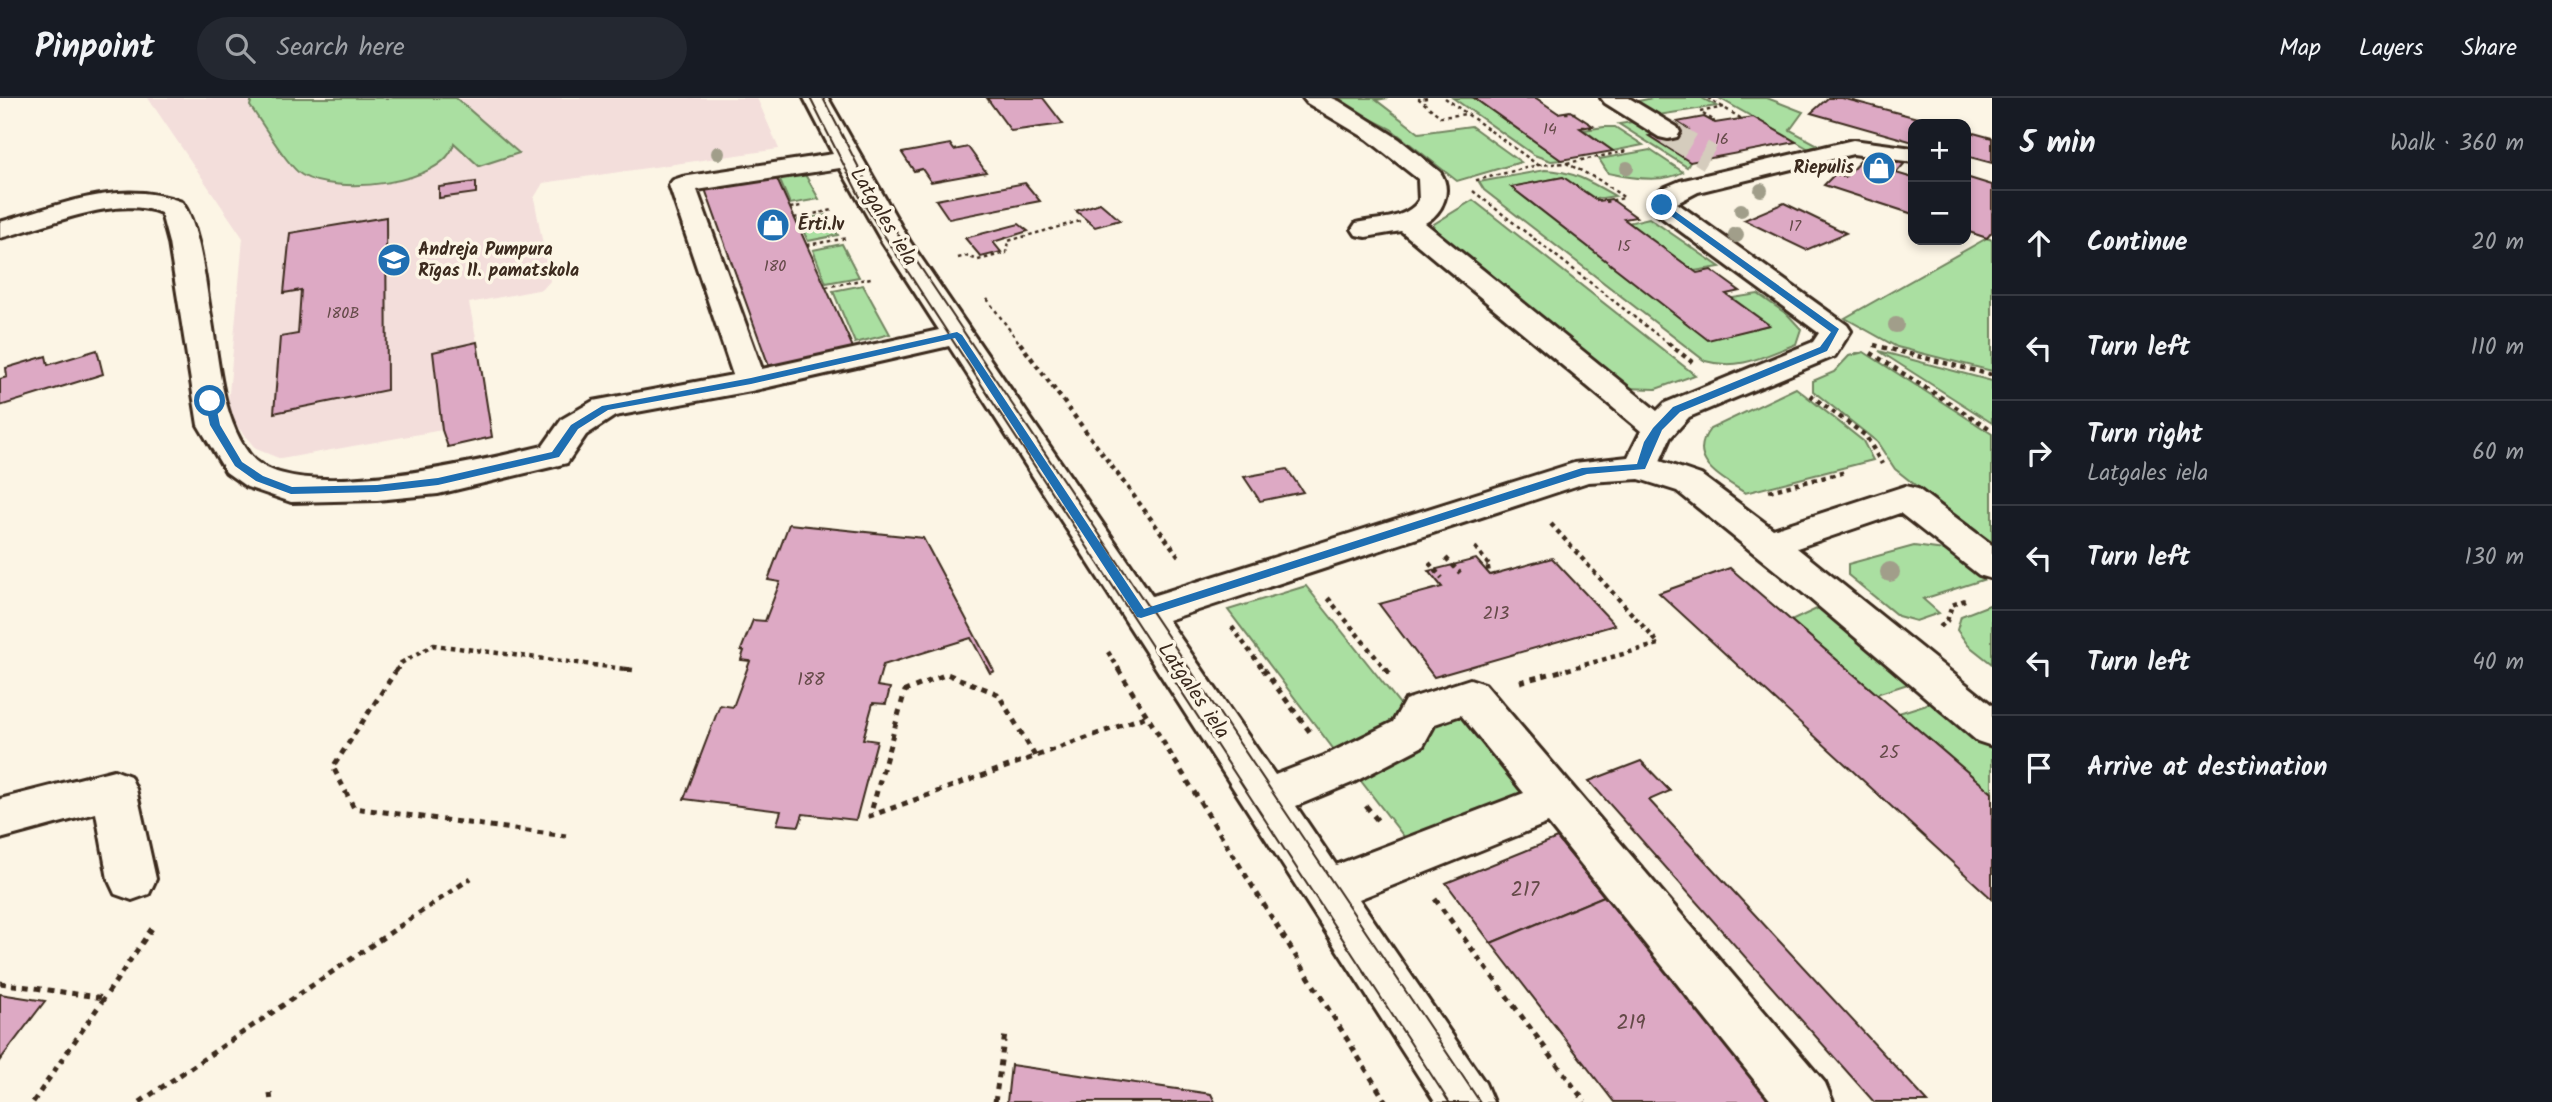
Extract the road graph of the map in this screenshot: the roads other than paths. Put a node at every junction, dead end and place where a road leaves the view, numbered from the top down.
1 (816, 98) edge
2 (1315, 98) edge
3 (1607, 107) edge
4 (1668, 132) tunnel mouth
5 (1908, 154) edge
6 (1710, 158) tunnel mouth
7 (829, 162) junction
8 (1738, 175) junction
9 (1406, 221) junction
10 (1366, 229) dead end
11 (0, 230) edge
12 (957, 335) junction
13 (751, 381) junction
14 (1658, 428) junction
15 (1641, 467) junction
16 (1767, 545) junction
17 (1992, 565) edge
18 (1141, 614) junction
19 (1992, 729) edge
20 (1265, 799) junction
21 (1556, 800) junction
22 (0, 818) edge
23 (132, 879) dead end
24 (1326, 890) junction
25 (1466, 1102) edge
26 (1806, 1102) edge

1 - 7 street, Latgales iela
2 - 9 street
3 - 4 street
5 - 8 street
6 - 8 street
7 - 12 street, Latgales iela
7 - 13 street
8 - 14 street
9 - 10 street
9 - 14 street
11 - 13 street
12 - 13 street
12 - 18 street, Latgales iela
14 - 15 street
15 - 16 street
15 - 18 street
16 - 17 street
16 - 19 street
18 - 20 street, Latgales iela
20 - 21 street
20 - 24 street, Latgales iela
21 - 24 street
21 - 26 street
22 - 23 street
24 - 25 street, Latgales iela

